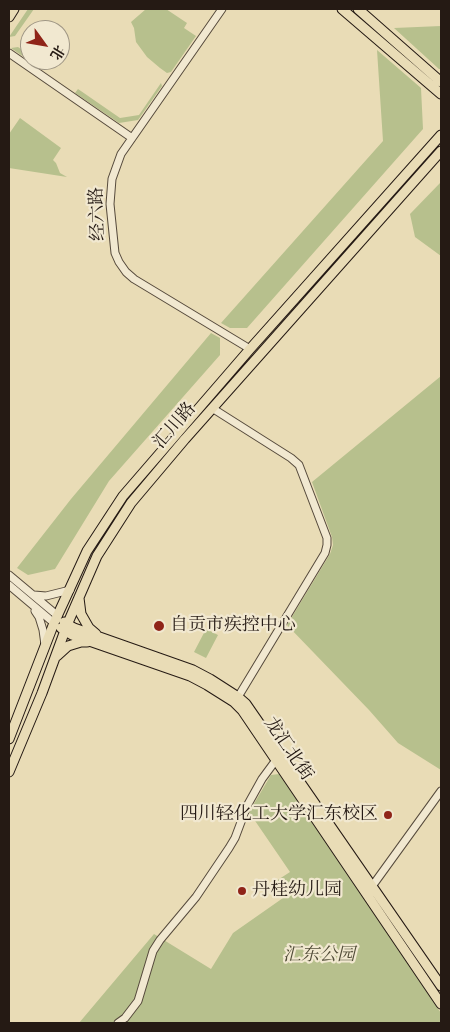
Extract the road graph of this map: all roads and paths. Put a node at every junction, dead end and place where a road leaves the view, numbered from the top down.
1 (14, 9) edge
2 (222, 9) edge
3 (342, 9) edge
4 (358, 9) edge
5 (9, 17) edge
6 (9, 53) edge
7 (441, 82) edge
8 (441, 94) edge
9 (441, 135) edge
10 (132, 138) junction
11 (441, 151) edge
12 (250, 349) junction
13 (212, 408) junction
14 (9, 575) edge
15 (9, 585) edge
16 (70, 590) junction
17 (33, 595) junction
18 (79, 597) junction
19 (29, 602) junction
20 (56, 620) junction
21 (65, 628) junction
22 (99, 641) junction
23 (45, 648) junction
24 (54, 660) junction
25 (238, 696) junction
26 (9, 739) edge
27 (276, 760) junction
28 (9, 772) edge
29 (441, 791) edge
30 (372, 885) junction
31 (441, 986) edge
32 (441, 1004) edge
33 (118, 1023) edge

1 - 5 main road
2 - 10 street, 经六路
3 - 8 main road
4 - 7 main road
6 - 10 street
9 - 12 main road, 汇川路
10 - 12 street, 经六路
11 - 13 main road, 汇川路
12 - 16 main road, 汇川路
13 - 18 main road, 汇川路
13 - 25 street
14 - 17 street
15 - 19 street
16 - 17 street
16 - 20 main road, 汇川路
17 - 20 street
18 - 21 main road, 汇川路
18 - 22 main road
19 - 20 street
19 - 23 street
20 - 21 main road, 龙汇北街
20 - 23 main road, 汇川路
21 - 22 main road, 龙汇北街
21 - 24 main road, 汇川路
22 - 24 main road
22 - 25 main road, 龙汇北街
22 - 27 main road, 龙汇北街
23 - 26 main road, 汇川路
24 - 28 main road, 汇川路
25 - 30 main road, 龙汇北街
27 - 32 main road, 龙汇北街
27 - 33 street
29 - 30 street
30 - 31 main road, 龙汇北街

